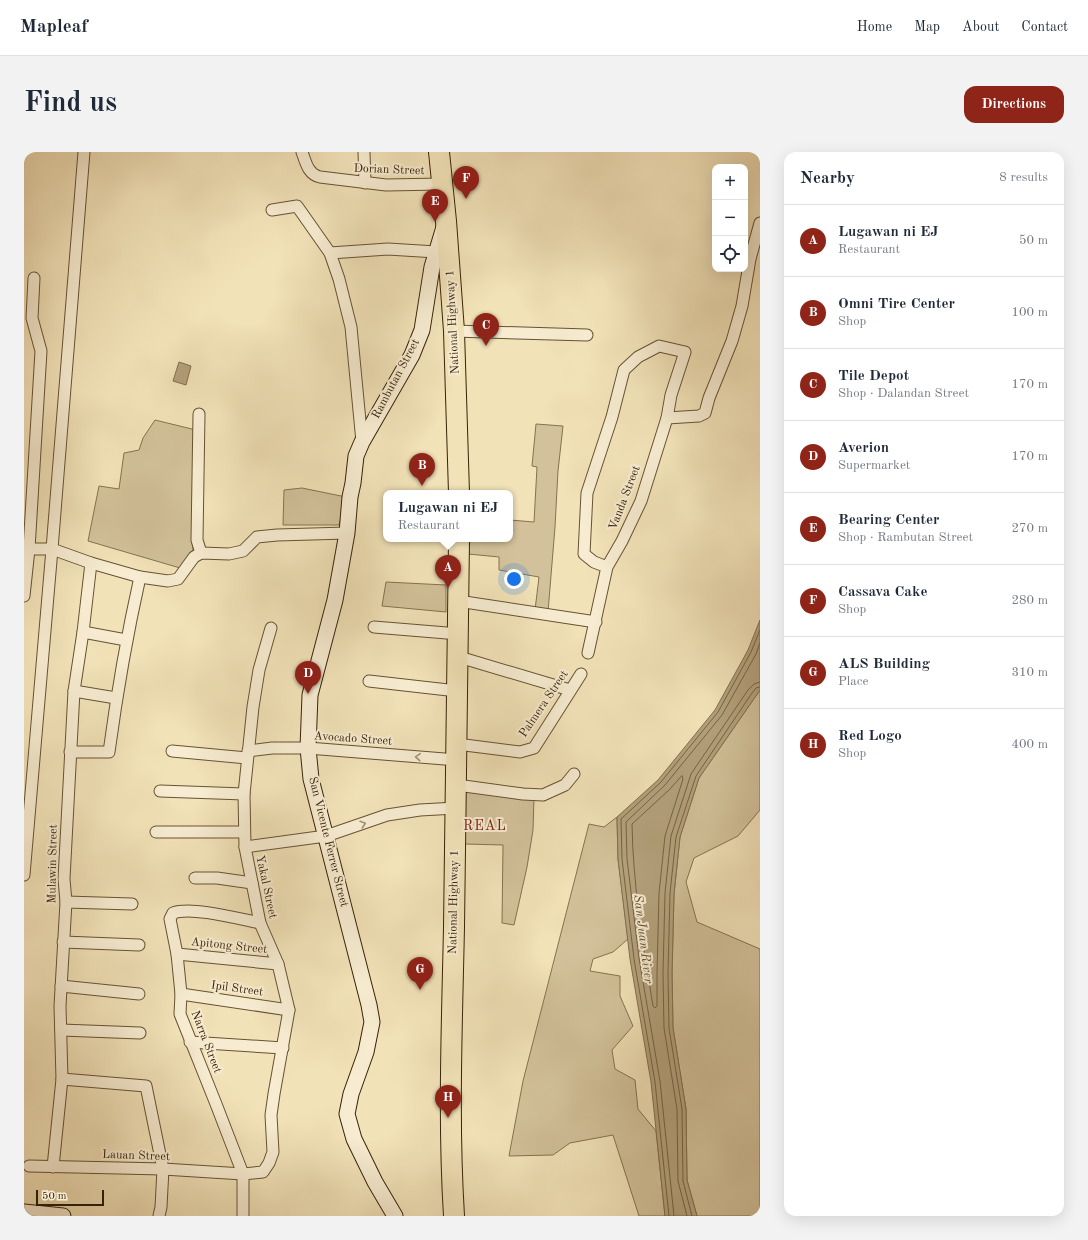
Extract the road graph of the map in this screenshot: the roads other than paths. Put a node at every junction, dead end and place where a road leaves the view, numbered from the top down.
1 (84, 152) edge
2 (302, 152) edge
3 (364, 152) edge
4 (439, 152) edge
5 (365, 183) junction
6 (442, 184) junction
7 (272, 210) dead end
8 (446, 221) junction
9 (760, 223) edge
10 (436, 252) junction
11 (330, 253) junction
12 (34, 278) dead end
13 (454, 331) junction
14 (587, 334) dead end
15 (199, 414) dead end
16 (667, 418) junction
17 (362, 442) junction
18 (459, 490) edge
19 (347, 533) junction
20 (459, 542) edge
21 (26, 549) edge
22 (52, 549) junction
23 (201, 553) junction
24 (91, 563) junction
25 (607, 567) junction
26 (140, 578) junction
27 (24, 596) edge
28 (458, 601) junction
29 (596, 622) junction
30 (374, 627) dead end
31 (271, 628) dead end
32 (83, 632) junction
33 (459, 634) junction
34 (126, 640) junction
35 (588, 653) dead end
36 (459, 657) junction
37 (581, 674) dead end
38 (369, 681) dead end
39 (570, 690) junction
40 (74, 691) junction
41 (457, 692) junction
42 (116, 698) junction
43 (308, 748) junction
44 (172, 751) dead end
45 (70, 752) junction
46 (457, 752) junction
47 (248, 754) junction
48 (574, 774) dead end
49 (457, 785) junction
50 (160, 791) dead end
51 (244, 794) junction
52 (456, 808) junction
53 (156, 832) dead end
54 (244, 832) junction
55 (326, 836) junction
56 (245, 847) junction
57 (24, 875) edge
58 (195, 878) dead end
59 (252, 883) junction
60 (66, 902) junction
61 (132, 904) dead end
62 (260, 923) junction
63 (64, 942) junction
64 (139, 945) dead end
65 (177, 954) junction
66 (278, 964) junction
67 (61, 986) junction
68 (139, 994) dead end
69 (181, 994) junction
70 (289, 1010) junction
71 (61, 1030) junction
72 (140, 1033) dead end
73 (190, 1042) junction
74 (282, 1048) junction
75 (62, 1079) junction
76 (29, 1166) dead end
77 (53, 1167) junction
78 (163, 1170) junction
79 (243, 1174) junction
80 (24, 1212) edge
81 (63, 1216) edge
82 (159, 1216) edge
83 (242, 1216) edge
84 (395, 1216) edge
85 (454, 1216) edge

1 - 22 street
2 - 5 street, Dorian Street
3 - 5 street
4 - 6 highway, National Highway 1
5 - 6 street, Dorian Street
6 - 8 highway, National Highway 1
7 - 11 street, San Vicente Ferrer Street
8 - 10 street, Rambutan Street
8 - 13 highway, National Highway 1
9 - 16 street
10 - 11 street
10 - 17 street, Rambutan Street
11 - 17 street, San Vicente Ferrer Street
12 - 21 street
13 - 14 street
13 - 18 highway, National Highway 1
15 - 23 street
16 - 25 street, Vanda Street
16 - 25 street, Vanda Street
17 - 19 street, San Vicente Ferrer Street
19 - 23 street
19 - 43 street, San Vicente Ferrer Street
20 - 28 highway, National Highway 1
21 - 22 street
21 - 27 street
22 - 24 street
22 - 57 street
23 - 26 street
24 - 26 street
24 - 32 street, Mulawin Street
25 - 29 street, Vanda Street
26 - 34 street
28 - 29 street
28 - 33 highway, National Highway 1
29 - 35 street, Vanda Street
30 - 33 street
31 - 47 street, Yakal Street
32 - 34 street
32 - 40 street, Mulawin Street
33 - 36 highway, National Highway 1
34 - 42 street
36 - 39 street
36 - 41 highway, National Highway 1
37 - 39 street, Palmera Street
38 - 41 street
39 - 46 street, Palmera Street
40 - 42 street
40 - 45 street, Mulawin Street
41 - 46 highway, National Highway 1
42 - 45 street
46 -> 43 street, Avocado Street
43 - 47 street, Avocado Street
43 - 55 street, San Vicente Ferrer Street
44 - 47 street, Avocado Street
45 - 60 street, Mulawin Street
46 - 49 highway, National Highway 1
47 - 51 street, Yakal Street
48 - 49 street
49 - 52 highway, National Highway 1
50 - 51 street
51 - 54 street, Yakal Street
55 -> 52 street
52 - 85 highway, National Highway 1
53 - 54 street
54 - 56 street, Yakal Street
55 - 56 street
55 - 84 street, San Vicente Ferrer Street
56 - 59 street, Yakal Street
58 - 59 street
59 - 62 street, Yakal Street
60 - 61 street
60 - 63 street, Mulawin Street
62 - 65 street, Narra Street
62 - 66 street, Yakal Street
63 - 64 street
63 - 67 street, Mulawin Street
65 - 66 street, Apitong Street
65 - 69 street, Narra Street
66 - 70 street, Yakal Street
67 - 68 street
67 - 71 street, Mulawin Street
69 - 70 street, Ipil Street
69 - 73 street, Narra Street
70 - 74 street, Yakal Street
71 - 72 street
71 - 75 street, Mulawin Street
73 - 74 street
73 - 79 street, Narra Street
74 - 79 street, Yakal Street
75 - 77 street, Mulawin Street
75 - 78 street
76 - 77 street, Lauan Street
77 - 78 street, Lauan Street
78 - 79 street, Lauan Street
78 - 82 street
79 - 83 street, Narra Street
80 - 81 street

